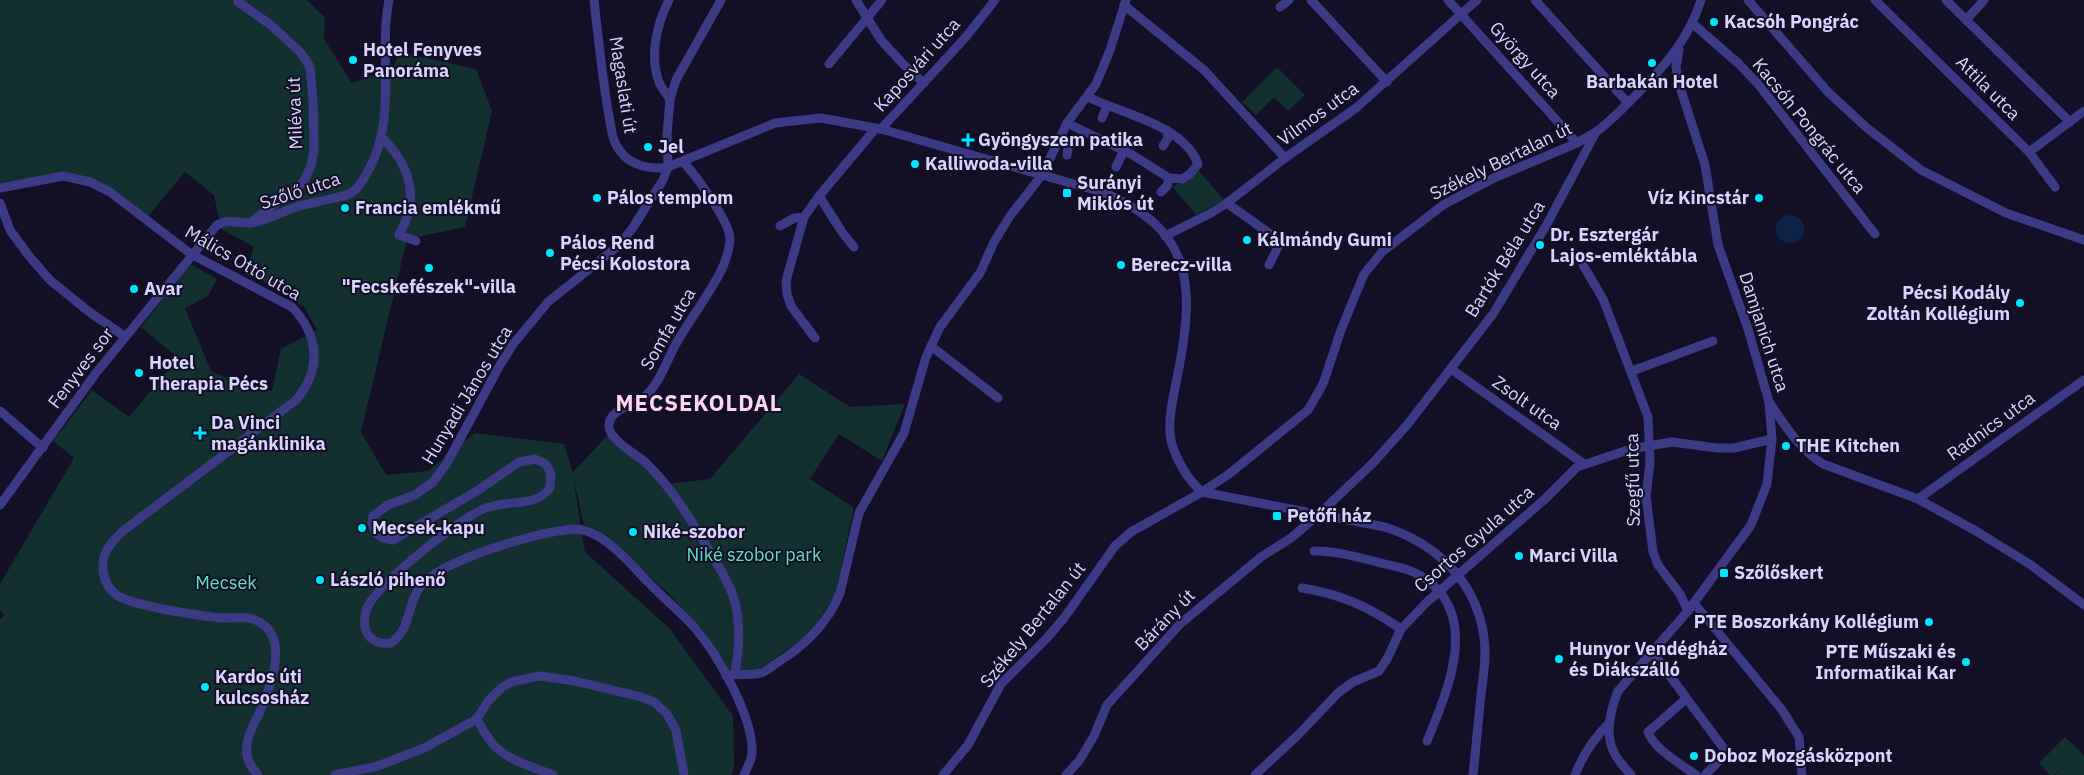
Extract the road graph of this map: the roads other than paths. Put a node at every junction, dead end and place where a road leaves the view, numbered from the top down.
1 (389, 0) edge
2 (594, 0) edge
3 (669, 0) edge
4 (721, 0) edge
5 (856, 0) edge
6 (882, 0) edge
7 (995, 0) edge
8 (1289, 0) edge
9 (1312, 0) edge
10 (1448, 0) edge
11 (1477, 0) edge
12 (1535, 0) edge
13 (1750, 0) edge
14 (1875, 0) edge
15 (1946, 0) edge
16 (1984, 0) edge
17 (238, 2) dead end
18 (1125, 2) edge
19 (1701, 2) edge
20 (1280, 7) dead end
21 (1461, 14) junction
22 (868, 16) junction
23 (1966, 20) junction
24 (1692, 23) junction
25 (1679, 47) junction
26 (829, 64) dead end
27 (1387, 82) junction
28 (924, 83) junction
29 (1088, 97) junction
30 (670, 98) junction
31 (1628, 103) junction
32 (1106, 106) junction
33 (2084, 111) edge
34 (1102, 118) dead end
35 (2070, 122) junction
36 (1067, 124) junction
37 (879, 128) junction
38 (1167, 130) junction
39 (1596, 132) junction
40 (1061, 137) junction
41 (382, 138) junction
42 (1577, 142) junction
43 (1163, 146) dead end
44 (1124, 150) junction
45 (2029, 152) junction
46 (1068, 155) dead end
47 (1285, 158) junction
48 (683, 162) junction
49 (668, 167) junction
50 (1116, 167) dead end
51 (1042, 175) junction
52 (1169, 178) junction
53 (2055, 187) dead end
54 (0, 188) edge
55 (1161, 192) dead end
56 (819, 196) junction
57 (1227, 202) junction
58 (0, 203) edge
59 (269, 207) junction
60 (273, 216) junction
61 (804, 217) junction
62 (250, 223) junction
63 (780, 226) dead end
64 (1875, 234) dead end
65 (1165, 236) junction
66 (2084, 240) edge
67 (416, 241) dead end
68 (854, 247) dead end
69 (192, 254) junction
70 (1583, 264) dead end
71 (1269, 266) dead end
72 (124, 336) junction
73 (815, 338) dead end
74 (1713, 341) dead end
75 (931, 346) junction
76 (1451, 369) junction
77 (1632, 371) junction
78 (2084, 380) edge
79 (998, 398) dead end
80 (1769, 402) junction
81 (0, 411) edge
82 (1772, 440) junction
83 (1650, 445) junction
84 (43, 448) junction
85 (1584, 464) junction
86 (1202, 492) junction
87 (1918, 499) junction
88 (0, 505) edge
89 (1318, 516) junction
90 (1314, 551) dead end
91 (1458, 575) junction
92 (1302, 588) dead end
93 (1439, 591) junction
94 (1694, 603) junction
95 (2084, 605) edge
96 (1688, 611) junction
97 (1401, 629) junction
98 (1653, 653) junction
99 (731, 675) junction
100 (1686, 699) junction
101 (477, 719) junction
102 (1610, 722) junction
103 (1427, 741) dead end
104 (258, 775) edge
105 (335, 775) edge
106 (553, 775) edge
107 (684, 775) edge
108 (744, 775) edge
109 (943, 775) edge
110 (1066, 775) edge
111 (1255, 775) edge
112 (1473, 775) edge
113 (1575, 775) edge
114 (1631, 775) edge
115 (1696, 775) edge
116 (1704, 775) edge
117 (1802, 775) edge

1 - 41 street, Szőlő utca
2 - 49 street, Magaslati út
3 - 30 street
4 - 30 street, Hunyadi János utca
5 - 22 street
6 - 22 street
7 - 28 street, Kaposvári utca
8 - 20 street
9 - 27 street
10 - 21 street, György utca
11 - 21 street, Vilmos utca
12 - 31 street
13 - 66 street
14 - 45 street, Attila utca
15 - 23 street
16 - 23 street
17 - 59 street, Miléva út
18 - 29 street
18 - 47 street
19 - 24 street, Bartók Béla utca
21 - 27 street, Vilmos utca
21 - 42 street, György utca
22 - 26 street
22 - 28 street
23 - 35 street
24 - 25 street, Bartók Béla utca
24 - 64 street, Kacsóh Pongrác utca
25 - 31 street, Bartók Béla utca
25 - 80 street, Damjanich utca
27 - 47 street, Vilmos utca
28 - 37 street, Kaposvári utca
29 - 32 street
29 - 36 street
30 - 49 street, Hunyadi János utca
31 - 39 street, Bartók Béla utca
32 - 34 street
32 - 38 street
33 - 35 street
35 - 45 street
36 - 40 street
36 - 44 street
37 - 48 street
37 - 51 street
37 - 56 street
38 - 43 street
38 - 52 street
39 - 42 street, Székely Bertalan út
39 - 76 street, Bartók Béla utca
40 - 46 street
40 - 51 street
41 - 60 street, Szőlő utca
41 - 67 street
42 - 86 street, Székely Bertalan út
44 - 50 street
44 - 52 street
45 - 53 street, Attila utca
47 - 57 street, Vilmos utca
48 - 49 street
48 - 99 street, Somfa utca
49 - 99 street, Hunyadi János utca
51 - 65 street
51 - 75 street
52 - 55 street
54 - 69 street, Málics Ottó utca
56 - 61 street
56 - 68 street
57 - 65 street, Vilmos utca
57 - 71 street
58 - 72 street
59 - 60 street
59 - 62 street, Miléva út
60 - 62 street, Szőlő utca
61 - 63 street
61 - 73 street
62 - 69 street, Szőlő utca
65 - 86 street
69 - 72 street, Fenyves sor
69 - 104 street, Málics Ottó utca
70 - 77 street, Szegfű utca
72 - 84 street, Fenyves sor
74 - 77 street
75 - 79 street
75 - 99 street
76 - 85 street, Zsolt utca
76 - 89 street, Bartók Béla utca
77 - 83 street, Szegfű utca
78 - 87 street, Radnics utca
80 - 82 street
80 - 87 street, Damjanich utca
81 - 84 street
82 - 83 street, Csortos Gyula utca
82 - 94 street
83 - 85 street, Csortos Gyula utca
83 - 96 street, Szegfű utca
84 - 88 street, Fenyves sor
85 - 91 street, Csortos Gyula utca
86 - 89 street
86 - 109 street, Székely Bertalan út
87 - 95 street, Damjanich utca
89 - 91 street
89 - 110 street, Bárány út
90 - 93 street
91 - 93 street, Csortos Gyula utca
91 - 112 street
92 - 97 street
93 - 97 street, Csortos Gyula utca
93 - 103 street
94 - 96 street
94 - 117 street
96 - 98 street
97 - 111 street, Csortos Gyula utca
98 - 100 street
98 - 102 street
99 - 108 street, Hunyadi János utca
100 - 115 street
100 - 116 street
101 - 105 street
101 - 106 street
101 - 107 street
102 - 113 street
102 - 114 street

